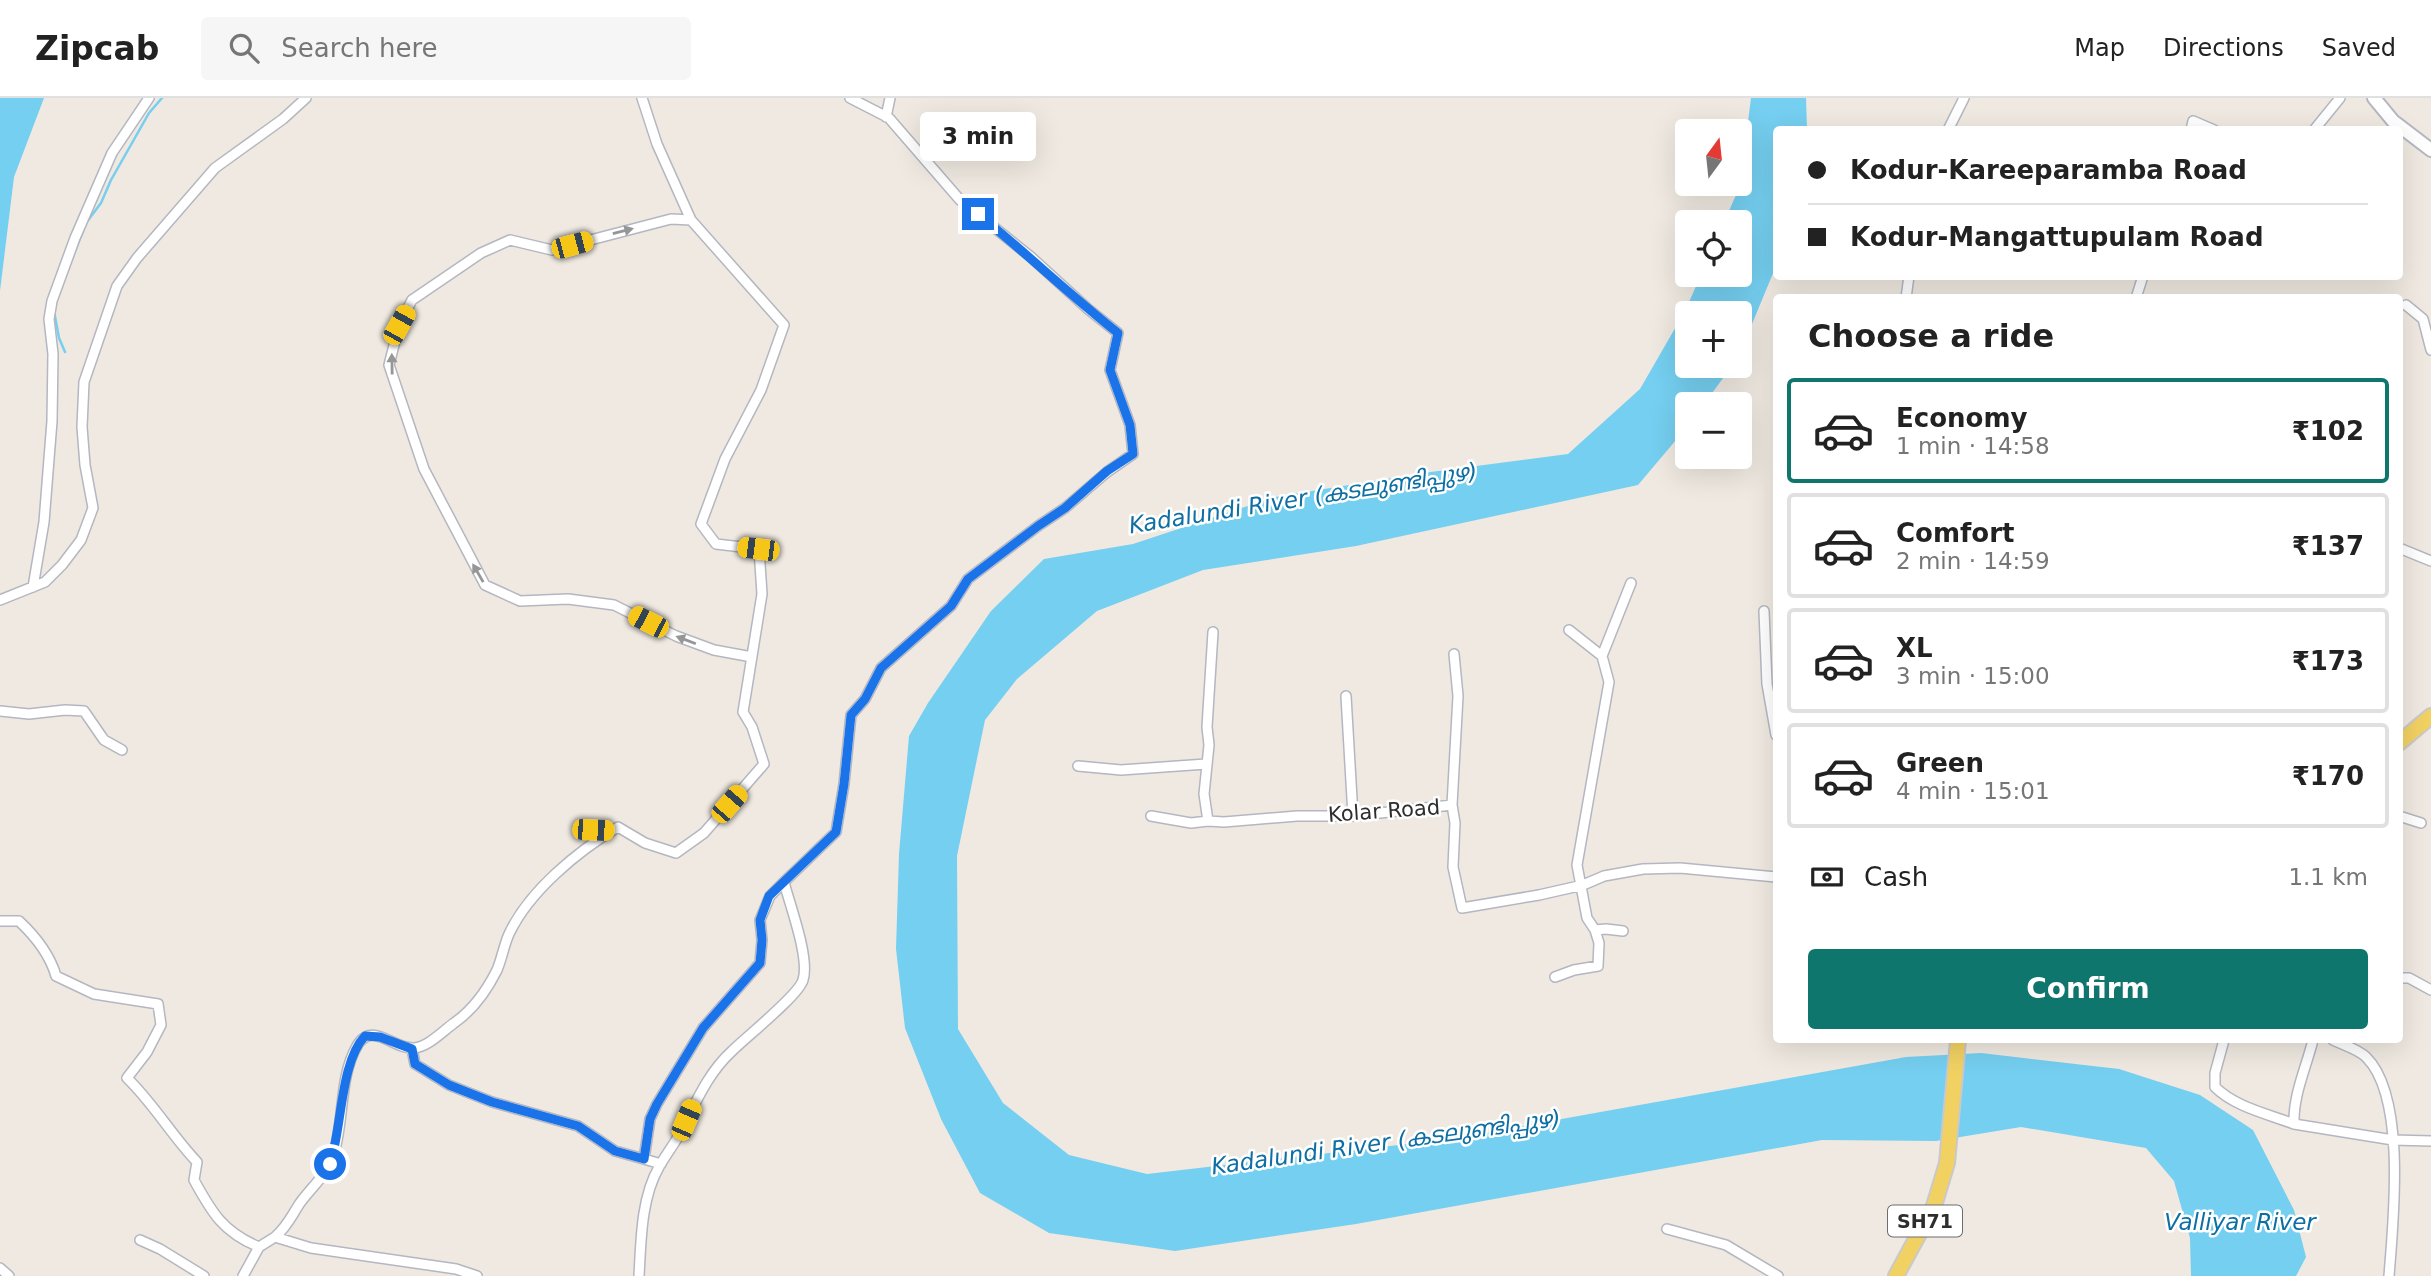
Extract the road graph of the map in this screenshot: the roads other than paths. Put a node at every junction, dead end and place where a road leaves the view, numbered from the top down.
1 (149, 98) edge
2 (306, 98) edge
3 (642, 98) edge
4 (850, 98) edge
5 (890, 98) edge
6 (1964, 98) edge
7 (2340, 98) edge
8 (2374, 98) edge
9 (886, 117) junction
10 (1950, 126) edge
11 (2192, 126) edge
12 (2205, 126) edge
13 (2317, 126) edge
14 (2400, 126) edge
15 (2403, 129) edge
16 (2431, 150) edge
17 (691, 220) junction
18 (2406, 305) dead end
19 (2431, 350) edge
20 (2403, 550) edge
21 (2431, 561) edge
22 (1631, 583) dead end
23 (33, 587) junction
24 (0, 600) edge
25 (1764, 611) dead end
26 (1569, 630) dead end
27 (1213, 632) dead end
28 (1454, 654) dead end
29 (1602, 656) junction
30 (752, 657) junction
31 (1346, 696) dead end
32 (0, 711) edge
33 (2431, 716) edge
34 (1773, 719) edge
35 (2403, 740) edge
36 (122, 750) dead end
37 (1206, 764) junction
38 (1078, 766) dead end
39 (1452, 806) junction
40 (1151, 816) dead end
41 (1353, 816) junction
42 (2403, 817) edge
43 (1208, 821) junction
44 (2421, 823) dead end
45 (618, 827) junction
46 (593, 830) dead end
47 (1773, 877) edge
48 (784, 882) junction
49 (1583, 886) junction
50 (0, 921) edge
51 (1595, 930) junction
52 (1623, 931) dead end
53 (1555, 977) dead end
54 (2403, 978) edge
55 (2431, 990) edge
56 (1958, 1043) edge
57 (2223, 1043) edge
58 (2312, 1043) edge
59 (2339, 1043) edge
60 (412, 1049) junction
61 (2294, 1124) junction
62 (2393, 1140) junction
63 (2431, 1141) edge
64 (644, 1159) junction
65 (662, 1164) junction
66 (1667, 1228) dead end
67 (275, 1237) junction
68 (141, 1240) dead end
69 (259, 1247) junction
70 (0, 1268) edge
71 (9, 1276) edge
72 (204, 1276) edge
73 (243, 1276) edge
74 (477, 1276) edge
75 (639, 1276) edge
76 (1779, 1276) edge
77 (1896, 1276) edge
78 (2389, 1276) edge

1 - 23 street
2 - 23 street
3 - 17 street
4 - 9 street
5 - 9 street
6 - 10 street
7 - 13 street
8 - 14 street
9 - 48 street
11 - 12 street
15 - 16 street
17 - 30 street
30 -> 17 street
18 - 19 street
20 - 21 street
22 - 29 street
23 - 24 street
25 - 34 street
26 - 29 street
27 - 37 street
28 - 39 street
29 - 49 street
30 - 45 street
31 - 41 street
32 - 36 street
33 - 35 main road
37 - 38 street
37 - 43 street
39 - 41 street, Kolar Road
39 - 49 street, Kolar Road
40 - 43 street, Kolar Road
41 - 43 street, Kolar Road
42 - 44 street
45 - 46 street
45 - 60 street
47 - 49 street, Kolar Road
48 - 64 street
48 - 65 street
49 - 51 street
50 - 69 street
51 - 52 street
51 - 53 street
54 - 55 street
56 - 77 main road, SH71
57 - 61 street
58 - 61 street
59 - 62 street
60 - 64 street
60 - 67 street
61 - 62 street
62 - 63 street
62 - 78 street
64 - 65 street
65 - 75 street
66 - 76 street
67 - 69 street
67 - 74 street
68 - 72 street
69 - 73 street
70 - 71 street

